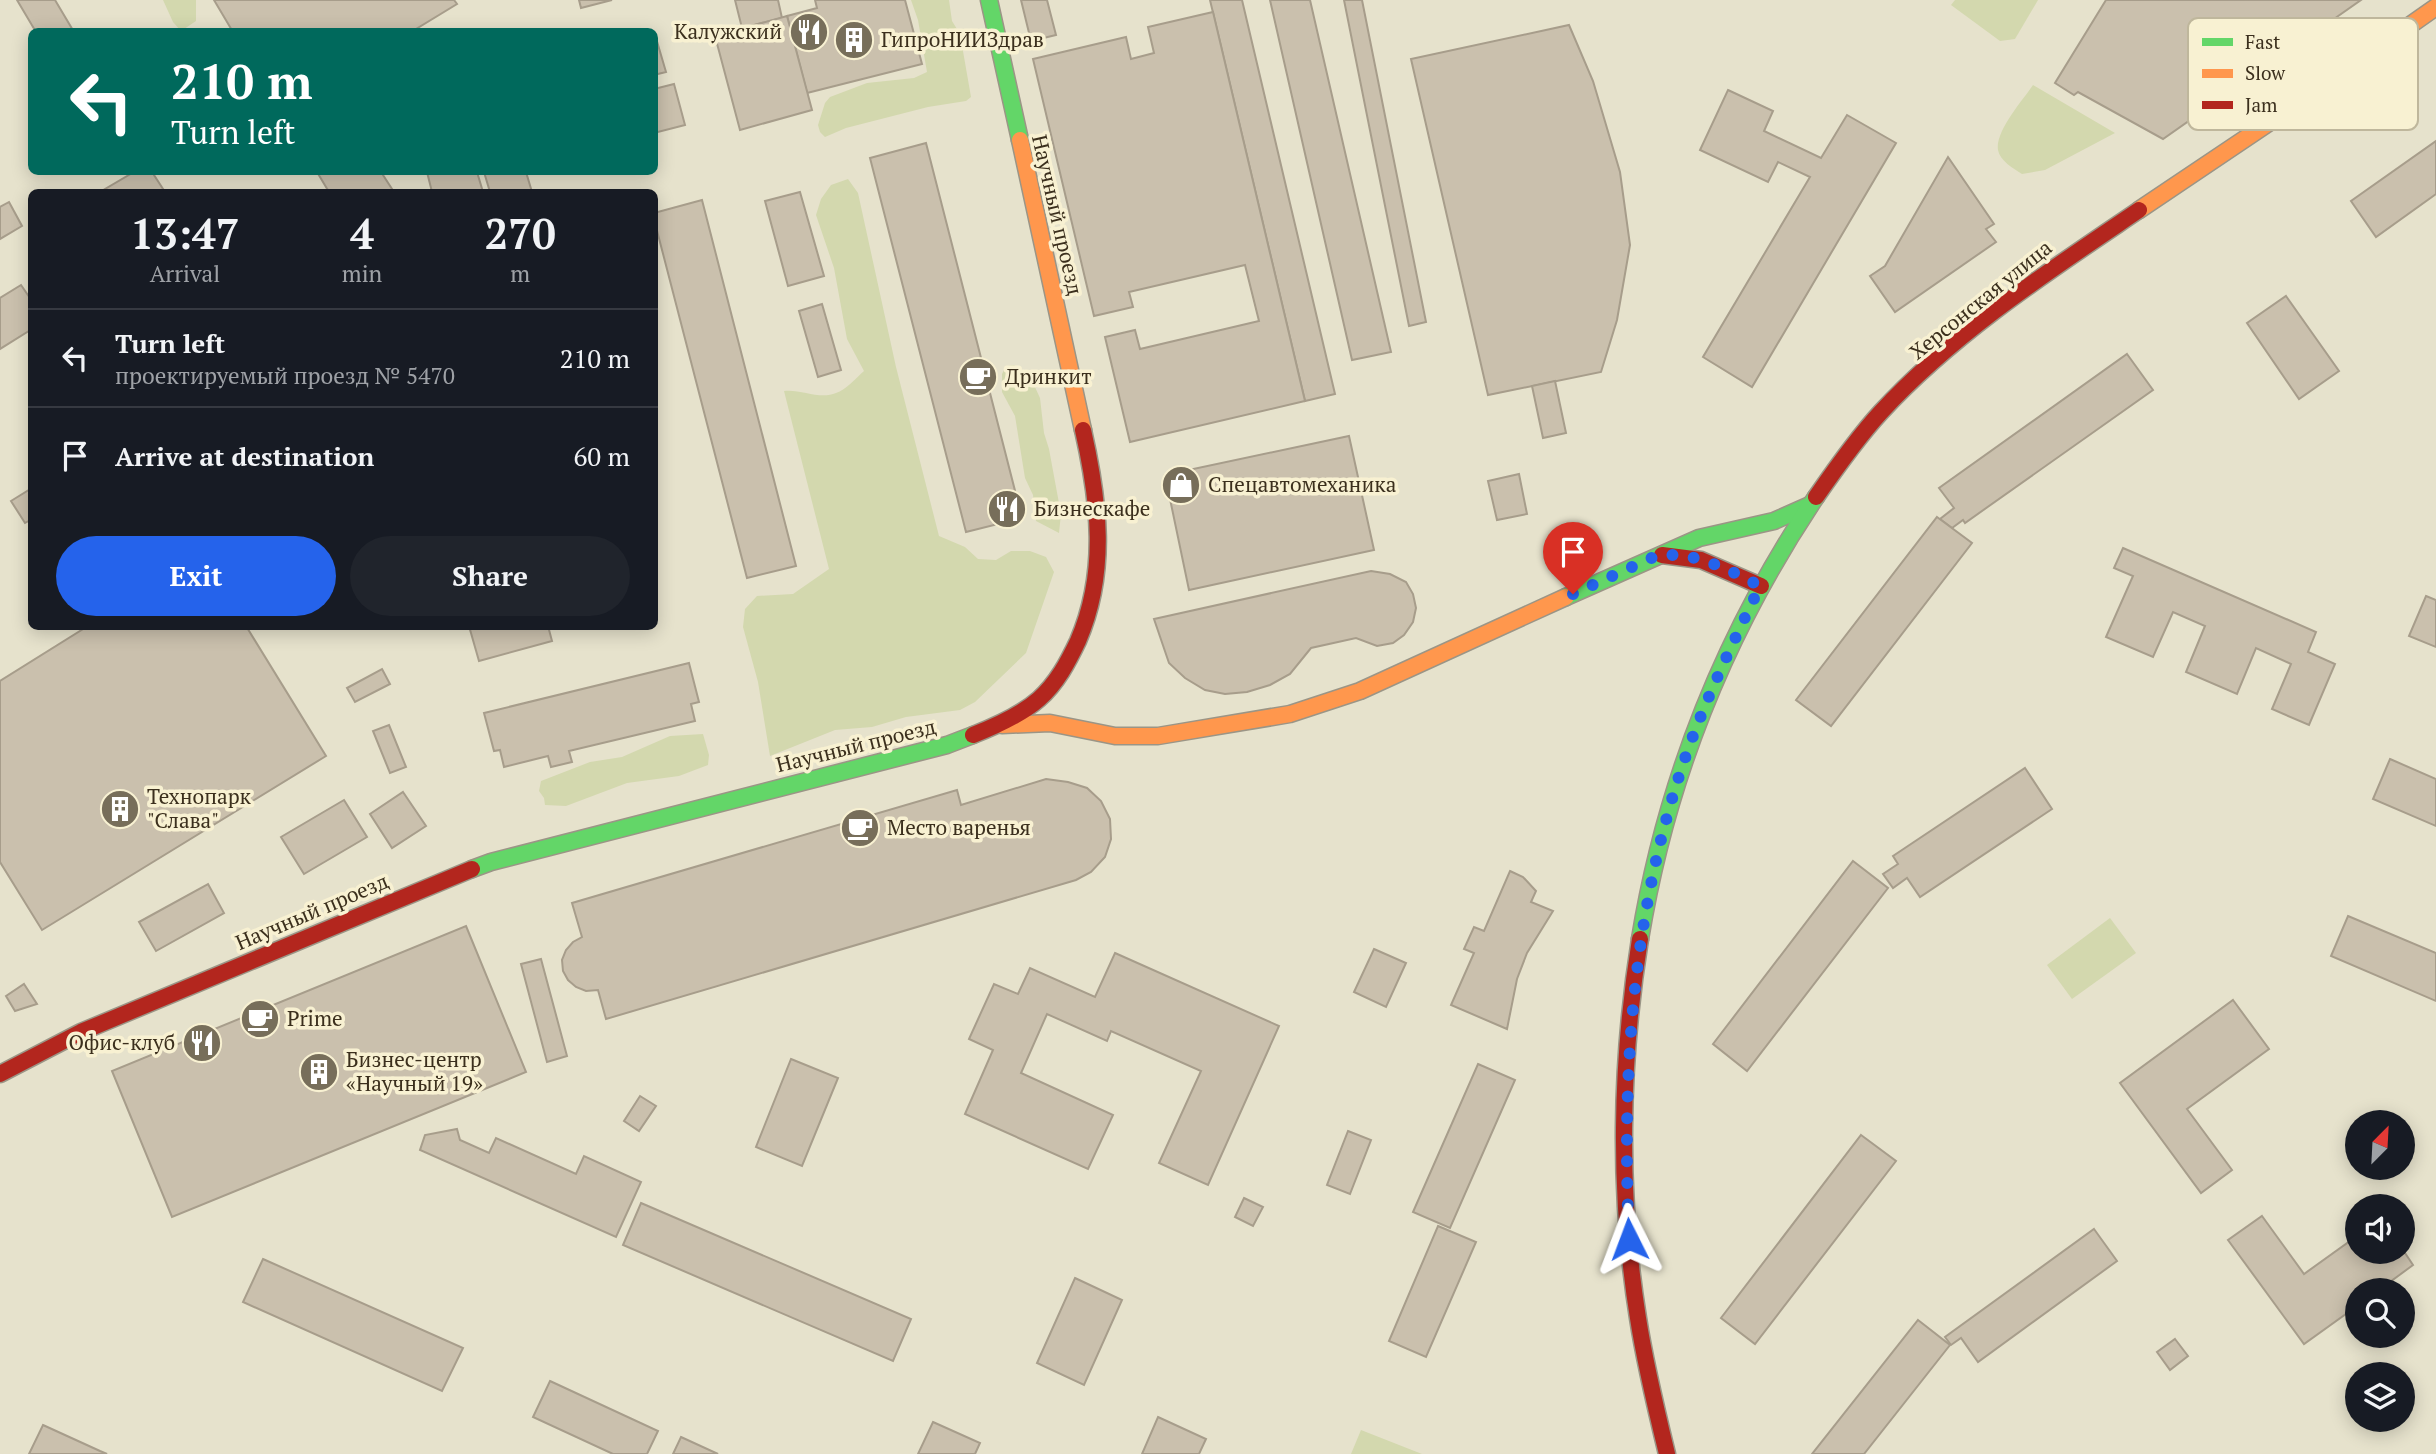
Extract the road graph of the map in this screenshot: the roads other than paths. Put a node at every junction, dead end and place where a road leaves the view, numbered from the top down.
1 (989, 0) edge
2 (2436, 7) edge
3 (2418, 19) edge
4 (2255, 130) edge
5 (1810, 505) junction
6 (1658, 555) junction
7 (1760, 586) junction
8 (1058, 676) junction
9 (1000, 725) junction
10 (1083, 728) junction
11 (0, 1074) edge
12 (1667, 1454) edge

1 - 8 street, Научный проезд
2 - 3 street, Херсонская улица
4 - 5 street, Херсонская улица
5 - 6 street
5 - 7 street, Херсонская улица
6 - 7 street
6 - 10 street
7 - 12 street, Херсонская улица
8 - 9 street, Научный проезд
8 - 10 street
9 - 10 street
9 - 11 street, Научный проезд

